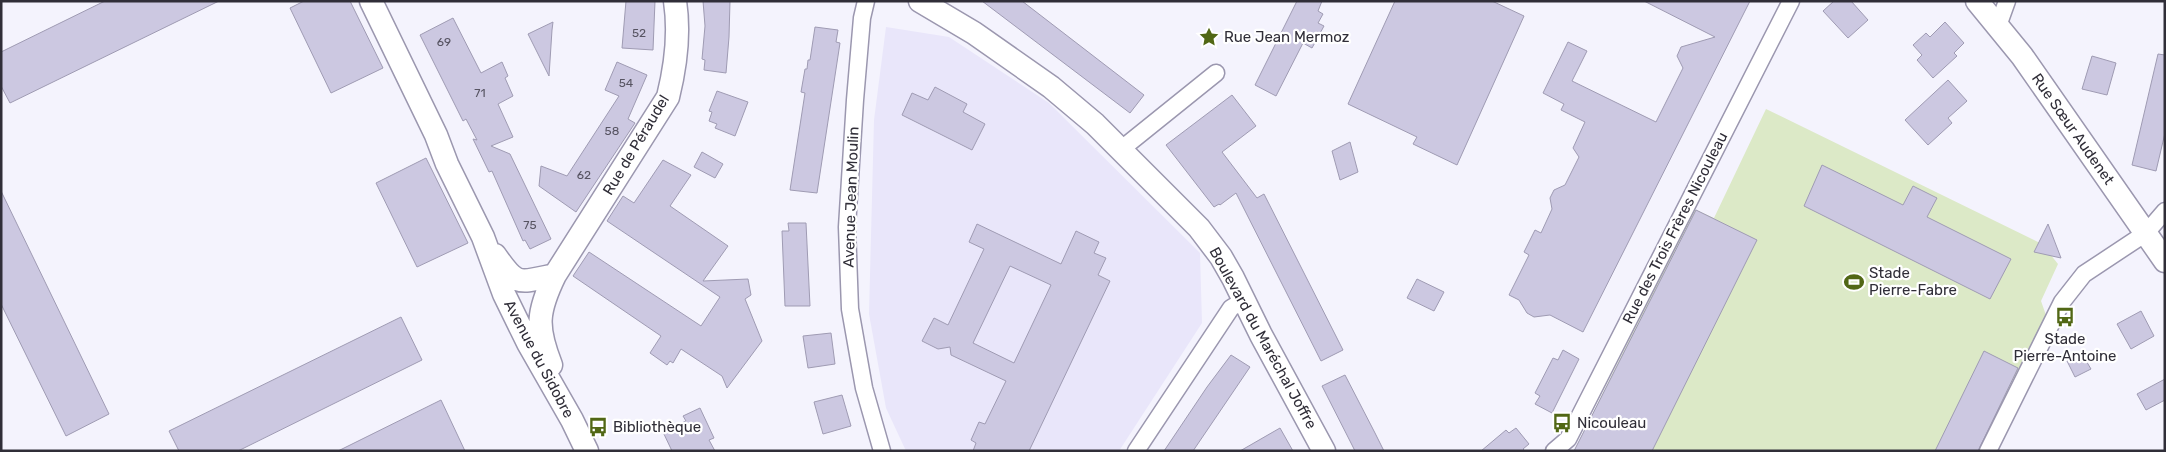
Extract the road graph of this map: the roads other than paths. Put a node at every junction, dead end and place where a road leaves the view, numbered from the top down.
1 (371, 1) edge
2 (675, 1) edge
3 (866, 1) edge
4 (920, 1) edge
5 (1790, 1) edge
6 (1976, 1) edge
7 (2007, 1) edge
8 (1998, 26) junction
9 (1216, 73) dead end
10 (1122, 151) junction
11 (2165, 211) edge
12 (2146, 233) junction
13 (483, 237) junction
14 (2165, 261) edge
15 (554, 275) junction
16 (1244, 300) junction
17 (572, 420) junction
18 (587, 451) edge
19 (882, 451) edge
20 (1136, 451) edge
21 (1324, 451) edge
22 (1554, 451) edge
23 (1988, 451) edge

1 - 13 main road
2 - 15 main road, Rue de Péraudel
3 - 19 street, Avenue Jean Moulin
4 - 10 main road, Boulevard du Maréchal Joffre
5 - 22 street, Rue des Trois Frères Nicouleau
6 - 8 main road, Rue Sœur Audenet
7 - 8 street
8 - 12 main road, Rue Sœur Audenet
9 - 10 street
10 - 16 main road, Boulevard du Maréchal Joffre
11 - 12 street
12 - 14 main road, Rue Sœur Audenet
12 - 23 street
13 - 15 main road
13 - 17 main road, Avenue du Sidobre
15 - 17 main road, Rue de Péraudel
16 - 20 street
16 - 21 main road, Boulevard du Maréchal Joffre
17 - 18 main road, Avenue du Sidobre

